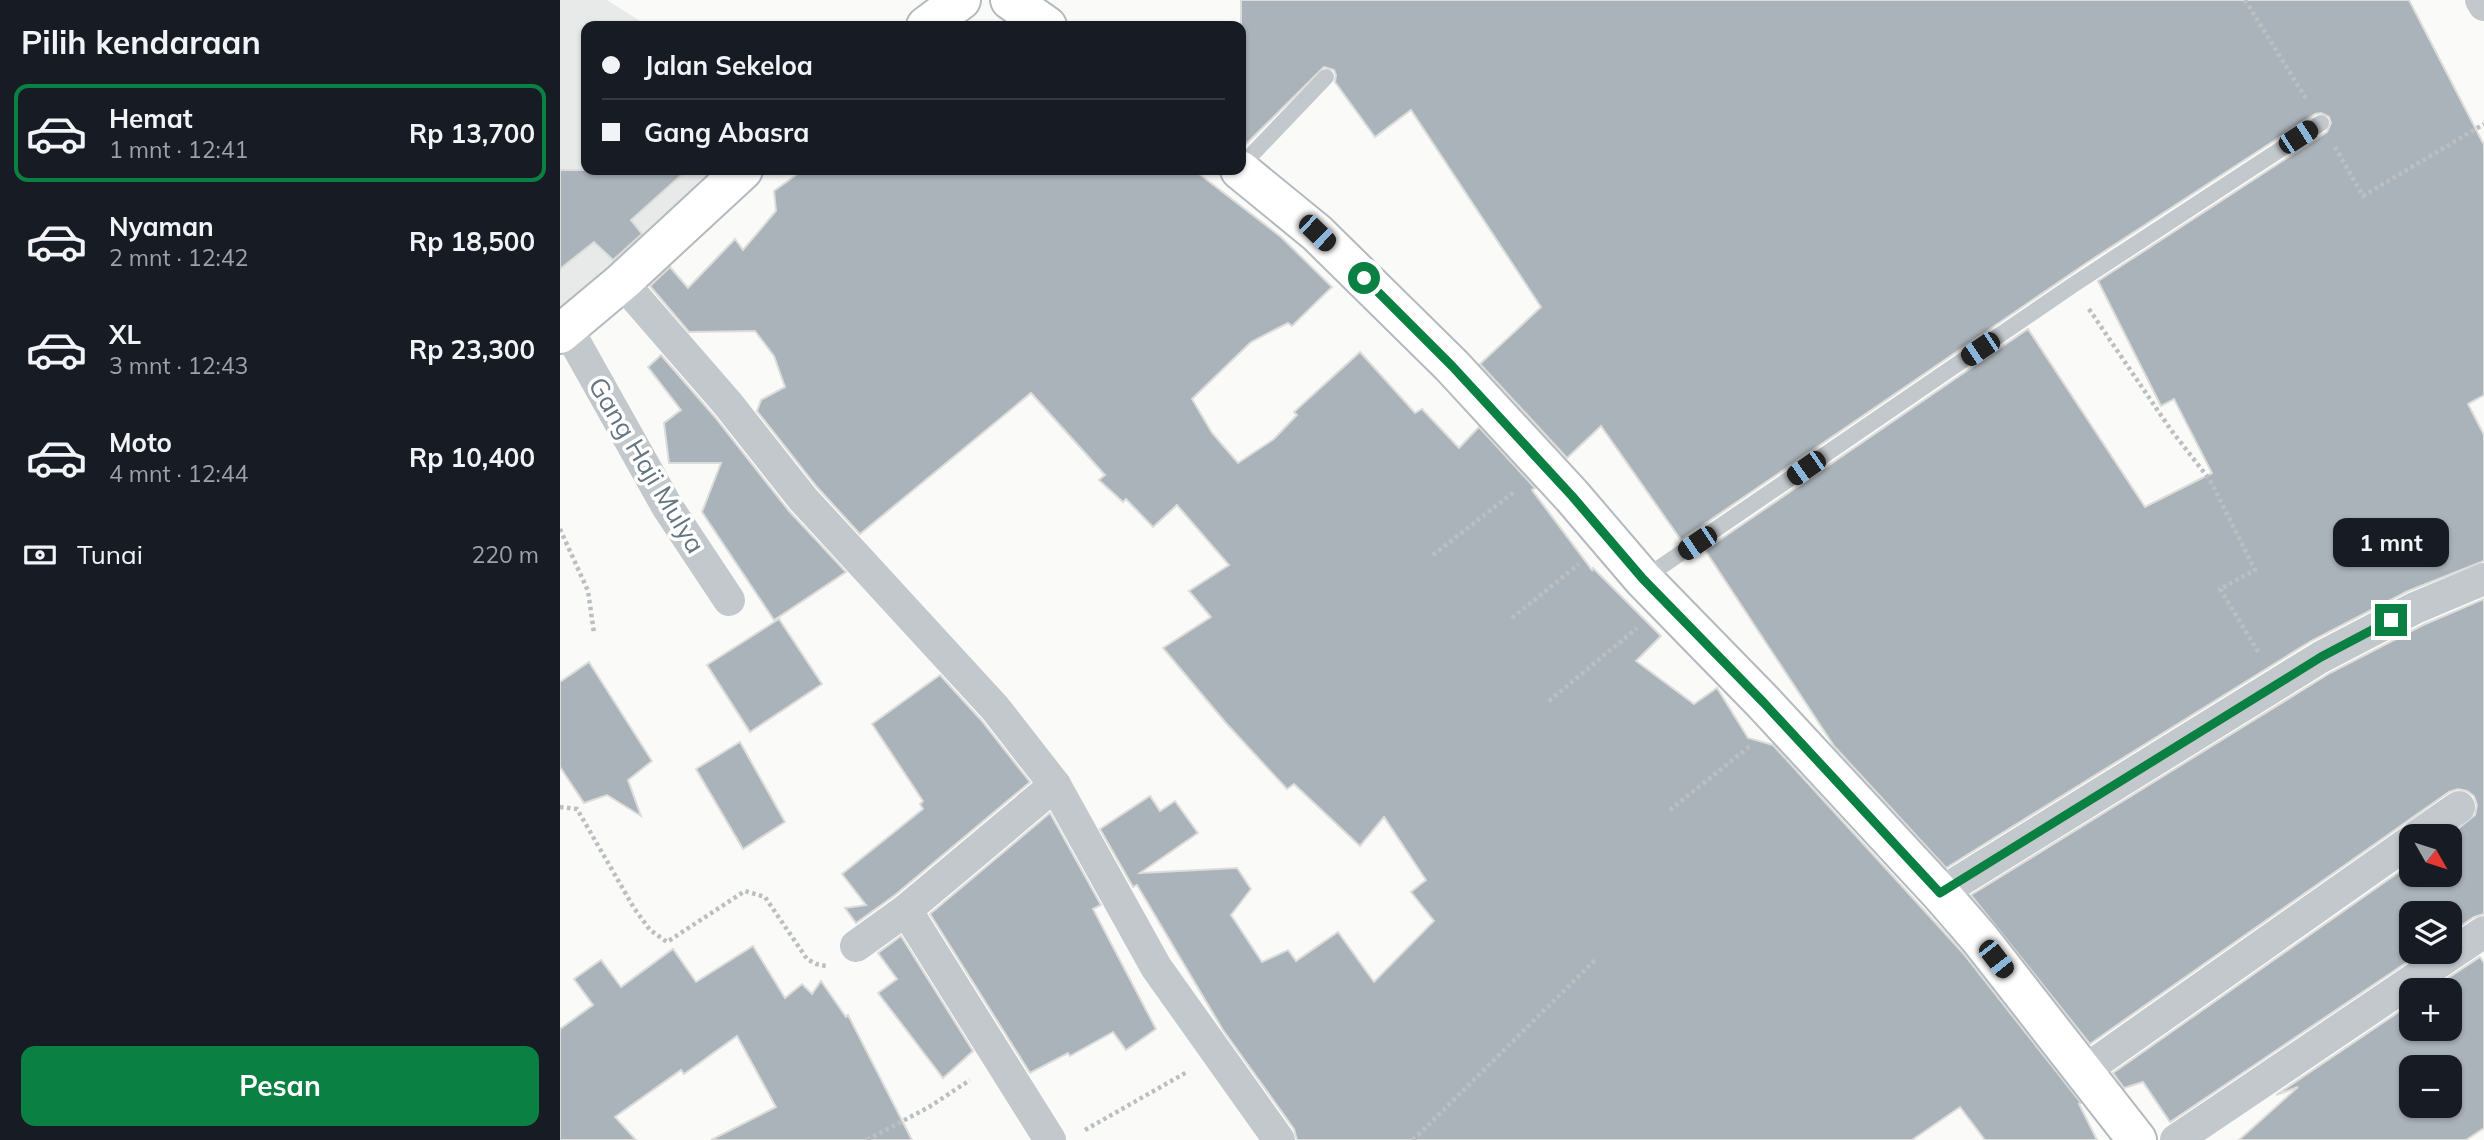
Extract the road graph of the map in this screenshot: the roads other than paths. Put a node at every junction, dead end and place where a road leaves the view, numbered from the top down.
1 (961, 0) edge
2 (1010, 0) edge
3 (2481, 0) edge
4 (2484, 5) edge
5 (933, 21) edge
6 (1040, 21) edge
7 (1326, 77) dead end
8 (2321, 123) road end
9 (1246, 163) edge
10 (1246, 172) edge
11 (738, 175) edge
12 (622, 282) junction
13 (564, 331) edge
14 (2484, 579) edge
15 (1656, 591) junction
16 (729, 600) dead end
17 (1055, 785) junction
18 (2459, 807) dead end
19 (2434, 824) edge
20 (2399, 849) edge
21 (1940, 893) junction
22 (906, 909) junction
23 (2484, 932) edge
24 (856, 946) road end
25 (2084, 1071) junction
26 (1065, 1137) edge
27 (1279, 1140) edge
28 (2137, 1140) edge
29 (2176, 1140) edge

1 - 5 street
2 - 6 street
3 - 4 street
7 - 9 lane
8 - 15 lane
10 - 15 street
11 - 12 street
12 - 13 street
12 - 17 street
13 - 16 street, Gang Haji Mulya
14 - 21 street
15 - 21 street
17 - 22 street
17 - 27 street
18 - 19 street
20 - 25 street
21 - 25 street
22 - 24 street
22 - 26 street
23 - 29 street
25 - 28 street

